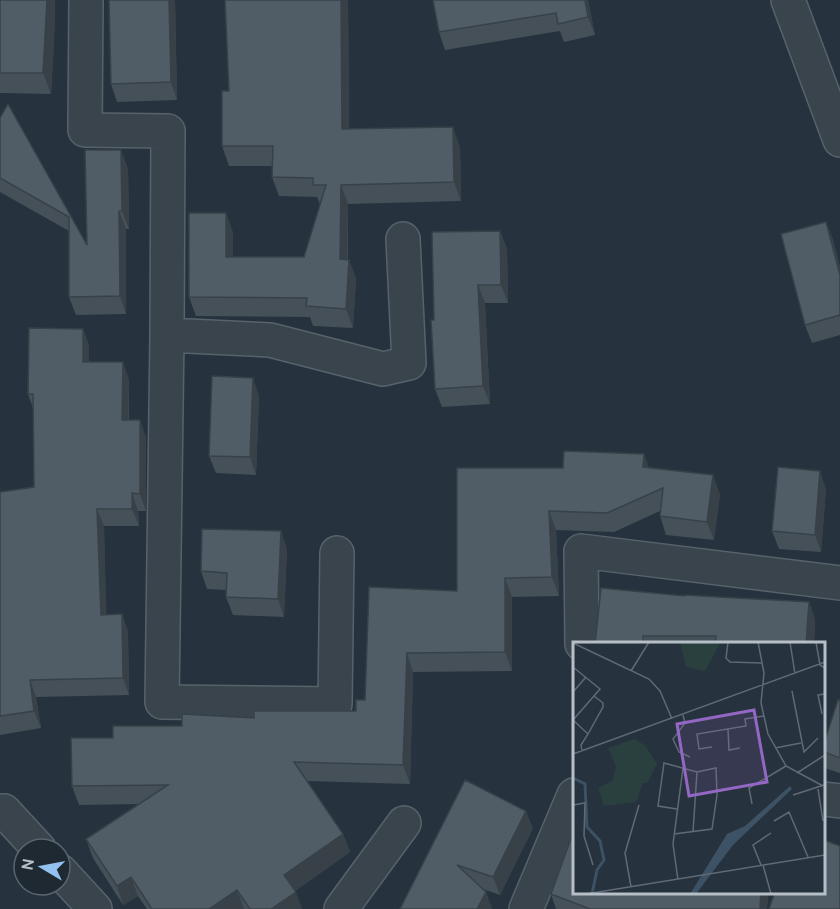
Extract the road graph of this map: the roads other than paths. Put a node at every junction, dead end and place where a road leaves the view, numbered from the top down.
1 (86, 0) edge
2 (789, 0) edge
3 (840, 140) edge
4 (403, 239) dead end
5 (167, 334) junction
6 (337, 553) dead end
7 (840, 583) edge
8 (582, 642) edge
9 (573, 797) edge
10 (825, 799) edge
11 (840, 801) edge
12 (0, 811) edge
13 (404, 823) dead end
14 (28, 837) edge
15 (72, 884) edge
16 (95, 909) edge
17 (341, 909) edge
18 (526, 909) edge

1 - 5 street
2 - 3 street
4 - 5 street
5 - 6 street
7 - 8 street
9 - 18 street
10 - 11 street
12 - 14 street
13 - 17 street
15 - 16 street

